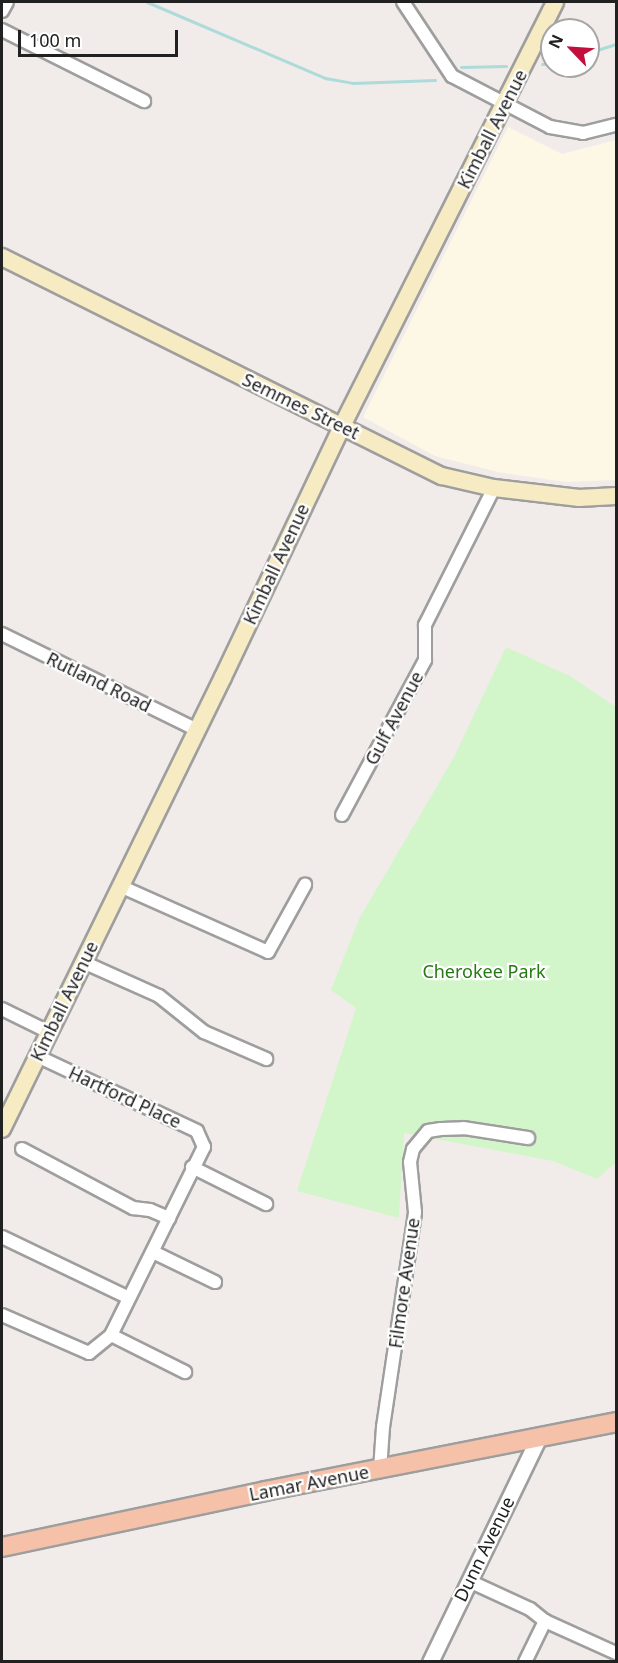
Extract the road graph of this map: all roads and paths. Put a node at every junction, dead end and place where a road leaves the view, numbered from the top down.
1 (7, 2) edge
2 (403, 2) edge
3 (555, 2) edge
4 (2, 11) edge
5 (2, 30) edge
6 (144, 101) dead end
7 (506, 103) junction
8 (616, 125) edge
9 (2, 257) edge
10 (342, 426) junction
11 (494, 488) junction
12 (616, 495) edge
13 (2, 634) edge
14 (197, 730) junction
15 (342, 816) dead end
16 (304, 885) dead end
17 (120, 886) junction
18 (83, 962) junction
19 (2, 1009) edge
20 (49, 1032) junction
21 (37, 1056) junction
22 (266, 1059) dead end
23 (2, 1129) edge
24 (528, 1138) dead end
25 (22, 1149) dead end
26 (192, 1167) junction
27 (266, 1204) dead end
28 (169, 1218) junction
29 (2, 1237) edge
30 (153, 1252) junction
31 (215, 1282) dead end
32 (127, 1298) junction
33 (2, 1315) edge
34 (111, 1335) junction
35 (185, 1372) dead end
36 (616, 1422) edge
37 (539, 1437) junction
38 (380, 1470) junction
39 (2, 1547) edge
40 (469, 1581) junction
41 (545, 1621) junction
42 (616, 1653) edge
43 (430, 1662) edge
44 (525, 1662) edge

1 - 4 street
2 - 7 street
3 - 7 main road, Kimball Avenue
5 - 6 street
7 - 8 street
7 - 10 main road, Kimball Avenue
9 - 10 main road, Semmes Street
10 - 11 main road, Semmes Street
10 - 14 main road, Kimball Avenue
11 - 12 main road, Semmes Street
11 - 15 street, Gulf Avenue
13 - 14 street, Rutland Road
14 - 17 main road, Kimball Avenue
16 - 17 street
17 - 18 main road, Kimball Avenue
18 - 20 main road, Kimball Avenue
18 - 22 street
19 - 20 street
20 - 21 main road, Kimball Avenue
21 - 23 main road, Kimball Avenue
21 - 26 street, Hartford Place
24 - 38 street, Filmore Avenue
25 - 28 street
26 - 27 street
26 - 28 street
28 - 30 street
29 - 32 street
30 - 31 street
30 - 32 street
32 - 34 street
33 - 34 street
34 - 35 street
36 - 37 main road, Lamar Avenue
37 - 38 main road, Lamar Avenue
37 - 40 street, Dunn Avenue
38 - 39 main road, Lamar Avenue
40 - 41 street
40 - 43 street, Dunn Avenue
41 - 42 street
41 - 44 street

